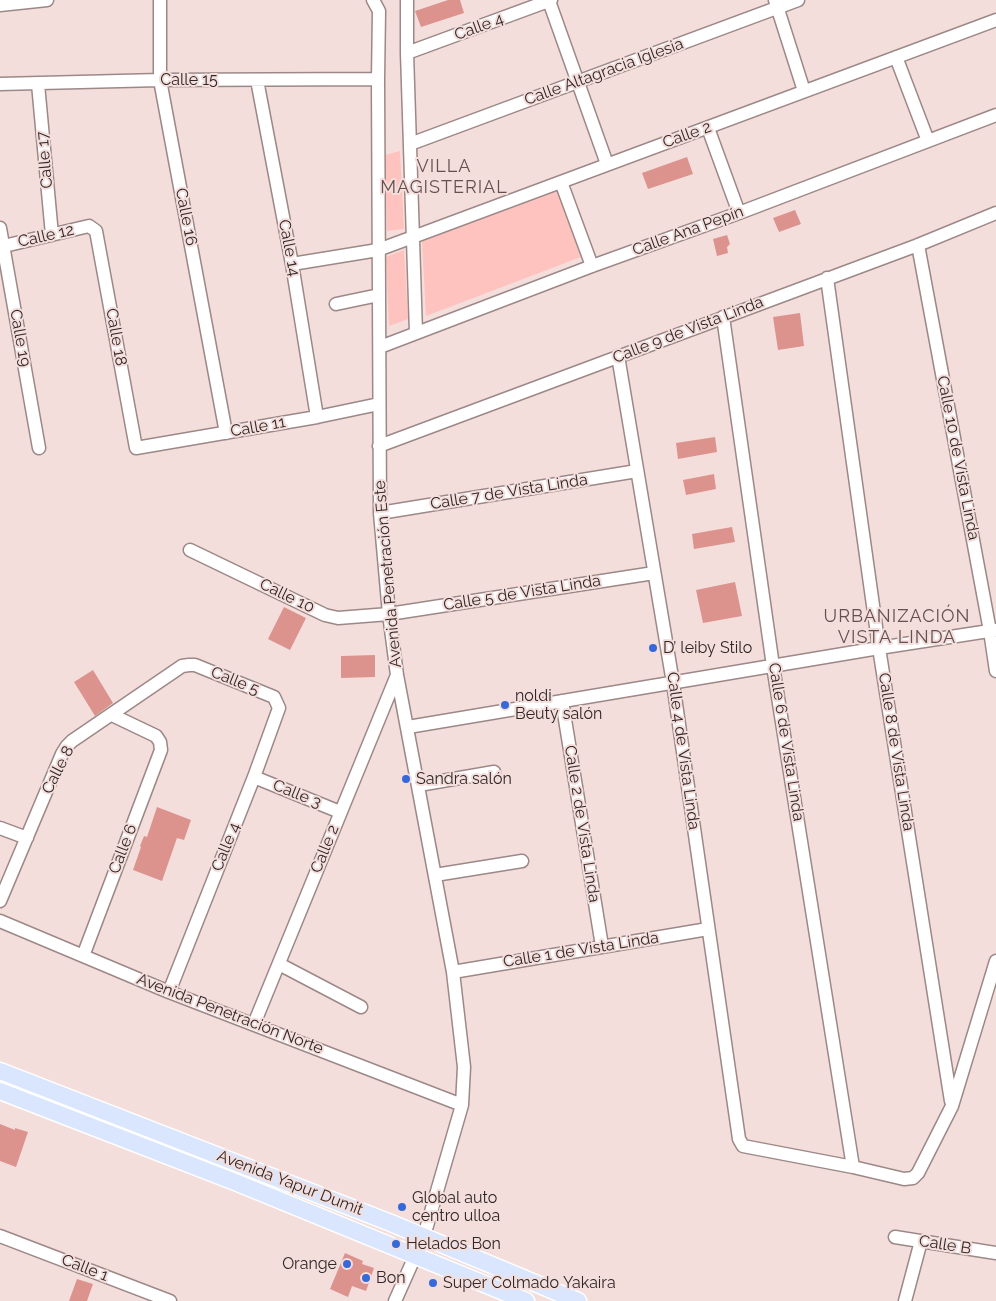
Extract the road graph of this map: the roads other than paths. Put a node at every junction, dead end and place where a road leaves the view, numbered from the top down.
1 (47, 0) edge
2 (160, 0) edge
3 (373, 0) edge
4 (407, 0) edge
5 (550, 0) edge
6 (798, 0) edge
7 (776, 4) edge
8 (0, 5) edge
9 (996, 20) edge
10 (407, 53) junction
11 (896, 57) junction
12 (378, 79) junction
13 (160, 80) junction
14 (256, 80) junction
15 (578, 82) junction
16 (0, 84) edge
17 (38, 84) junction
18 (804, 91) junction
19 (996, 115) edge
20 (708, 128) junction
21 (928, 141) junction
22 (410, 144) junction
23 (607, 164) junction
24 (561, 182) junction
25 (739, 213) junction
26 (996, 213) edge
27 (93, 227) joint
28 (0, 228) edge
29 (52, 235) junction
30 (413, 237) junction
31 (918, 245) junction
32 (2, 247) edge
33 (378, 250) junction
34 (292, 264) junction
35 (592, 266) junction
36 (827, 278) junction
37 (379, 295) junction
38 (336, 304) dead end
39 (723, 317) junction
40 (416, 333) junction
41 (380, 346) junction
42 (618, 356) junction
43 (379, 404) junction
44 (317, 416) junction
45 (226, 433) junction
46 (379, 446) junction
47 (39, 448) dead end
48 (136, 448) joint
49 (637, 471) junction
50 (380, 514) junction
51 (190, 550) dead end
52 (654, 573) junction
53 (389, 614) junction
54 (993, 631) edge
55 (879, 648) junction
56 (189, 665) joint
57 (773, 666) junction
58 (996, 671) edge
59 (396, 674) junction
60 (673, 683) junction
61 (278, 701) joint
62 (562, 701) junction
63 (112, 715) junction
64 (408, 727) junction
65 (494, 772) dead end
66 (254, 777) junction
67 (418, 785) junction
68 (340, 812) junction
69 (0, 828) edge
70 (26, 838) junction
71 (522, 861) dead end
72 (435, 876) junction
73 (0, 901) edge
74 (0, 921) edge
75 (708, 929) junction
76 (602, 946) junction
77 (83, 956) junction
78 (996, 962) edge
79 (278, 964) junction
80 (453, 972) junction
81 (169, 992) junction
82 (361, 1007) dead end
83 (254, 1024) junction
84 (0, 1071) edge
85 (0, 1091) edge
86 (462, 1105) junction
87 (952, 1106) junction
88 (854, 1167) junction
89 (0, 1236) edge
90 (424, 1236) junction
91 (895, 1237) dead end
92 (921, 1241) junction
93 (996, 1253) edge
94 (416, 1256) junction
95 (147, 1297) edge
96 (170, 1301) edge
97 (395, 1301) edge
98 (526, 1301) edge
99 (578, 1301) edge
100 (905, 1301) edge

1 - 8 street
2 - 13 street, Calle 16
3 - 12 street, Avenida Penetración Este
4 - 10 street
5 - 10 street, Calle 4
5 - 15 street
6 - 7 street, Calle Altagracia Iglesia
7 - 15 street, Calle Altagracia Iglesia
7 - 18 street
9 - 11 street, Calle 2
10 - 22 street
11 - 18 street, Calle 2
11 - 21 street
12 - 14 street, Calle 15
12 - 33 street, Avenida Penetración Este
13 - 14 street, Calle 15
13 - 17 street, Calle 15
13 - 45 street, Calle 16
14 - 34 street, Calle 14
15 - 22 street, Calle Altagracia Iglesia
15 - 23 street
16 - 17 street, Calle 15
17 - 29 street, Calle 17
18 - 20 street, Calle 2
19 - 21 street, Calle Ana Pepín
20 - 23 street, Calle 2
20 - 25 street
21 - 25 street, Calle Ana Pepín
22 - 30 street
23 - 24 street, Calle 2
24 - 30 street, Calle 2
24 - 35 street
25 - 35 street, Calle Ana Pepín
26 - 31 street, Calle 9 de Vista Linda
27 - 29 street, Calle 12
27 - 48 street, Calle 18
28 - 32 street, Calle 19
29 - 32 street, Calle 12
30 - 33 street, Calle 2
30 - 40 street
31 - 36 street, Calle 9 de Vista Linda
31 - 54 street, Calle 10 de Vista Linda
32 - 47 street, Calle 19
33 - 34 street, Calle 2
33 - 37 street, Avenida Penetración Este
34 - 44 street, Calle 14
35 - 40 street, Calle Ana Pepín
36 - 39 street, Calle 9 de Vista Linda
36 - 55 street, Calle 8 de Vista Linda
37 - 38 street
37 - 41 street, Avenida Penetración Este
39 - 42 street, Calle 9 de Vista Linda
39 - 57 street, Calle 6 de Vista Linda
40 - 41 street, Calle Ana Pepín
41 - 43 street, Avenida Penetración Este
42 - 46 street, Calle 9 de Vista Linda
42 - 49 street, Calle 4 de Vista Linda
43 - 44 street, Calle 11
43 - 46 street, Avenida Penetración Este
44 - 45 street, Calle 11
45 - 48 street, Calle 11
46 - 50 street, Avenida Penetración Este
49 - 50 street, Calle 7 de Vista Linda
49 - 52 street, Calle 4 de Vista Linda
50 - 53 street, Avenida Penetración Este
51 - 53 street, Calle 10
52 - 53 street, Calle 5 de Vista Linda
52 - 60 street, Calle 4 de Vista Linda
53 - 59 street, Avenida Penetración Este
54 - 55 street
54 - 58 street, Calle 10 de Vista Linda
55 - 57 street
55 - 87 street, Calle 8 de Vista Linda
56 - 61 street, Calle 5
56 - 63 street, Calle 8
57 - 60 street
57 - 88 street, Calle 6 de Vista Linda
59 - 64 street, Avenida Penetración Este
59 - 68 street, Calle 2
60 - 62 street
60 - 75 street, Calle 4 de Vista Linda
61 - 66 street, Calle 4
62 - 64 street
62 - 76 street, Calle 2 de Vista Linda
63 - 70 street, Calle 8
63 - 77 street, Calle 6
64 - 67 street, Avenida Penetración Este
65 - 67 street
66 - 68 street, Calle 3
66 - 81 street, Calle 4
67 - 72 street, Avenida Penetración Este
68 - 79 street, Calle 2
69 - 70 street
70 - 73 street, Calle 8
71 - 72 street
72 - 80 street, Avenida Penetración Este
74 - 77 street, Avenida Penetración Norte
75 - 76 street, Calle 1 de Vista Linda
75 - 88 street, Calle 4 de Vista Linda
76 - 80 street, Calle 1 de Vista Linda
77 - 81 street, Avenida Penetración Norte
78 - 87 street
79 - 82 street
79 - 83 street, Calle 2
80 - 86 street, Avenida Penetración Este
81 - 83 street, Avenida Penetración Norte
83 - 86 street, Avenida Penetración Norte
84 - 90 main road, Avenida Yapur Dumit
85 - 94 main road, Avenida Yapur Dumit
86 - 90 street, Avenida Penetración Este
87 - 88 street
89 - 95 street, Calle 1
90 - 94 street, Avenida Penetración Este
90 - 99 main road, Avenida Yapur Dumit
91 - 92 street, Calle B
92 - 93 street, Calle B
92 - 100 street
94 - 97 street, Avenida Penetración Este
94 - 98 main road, Avenida Yapur Dumit
95 - 96 street, Calle 1

